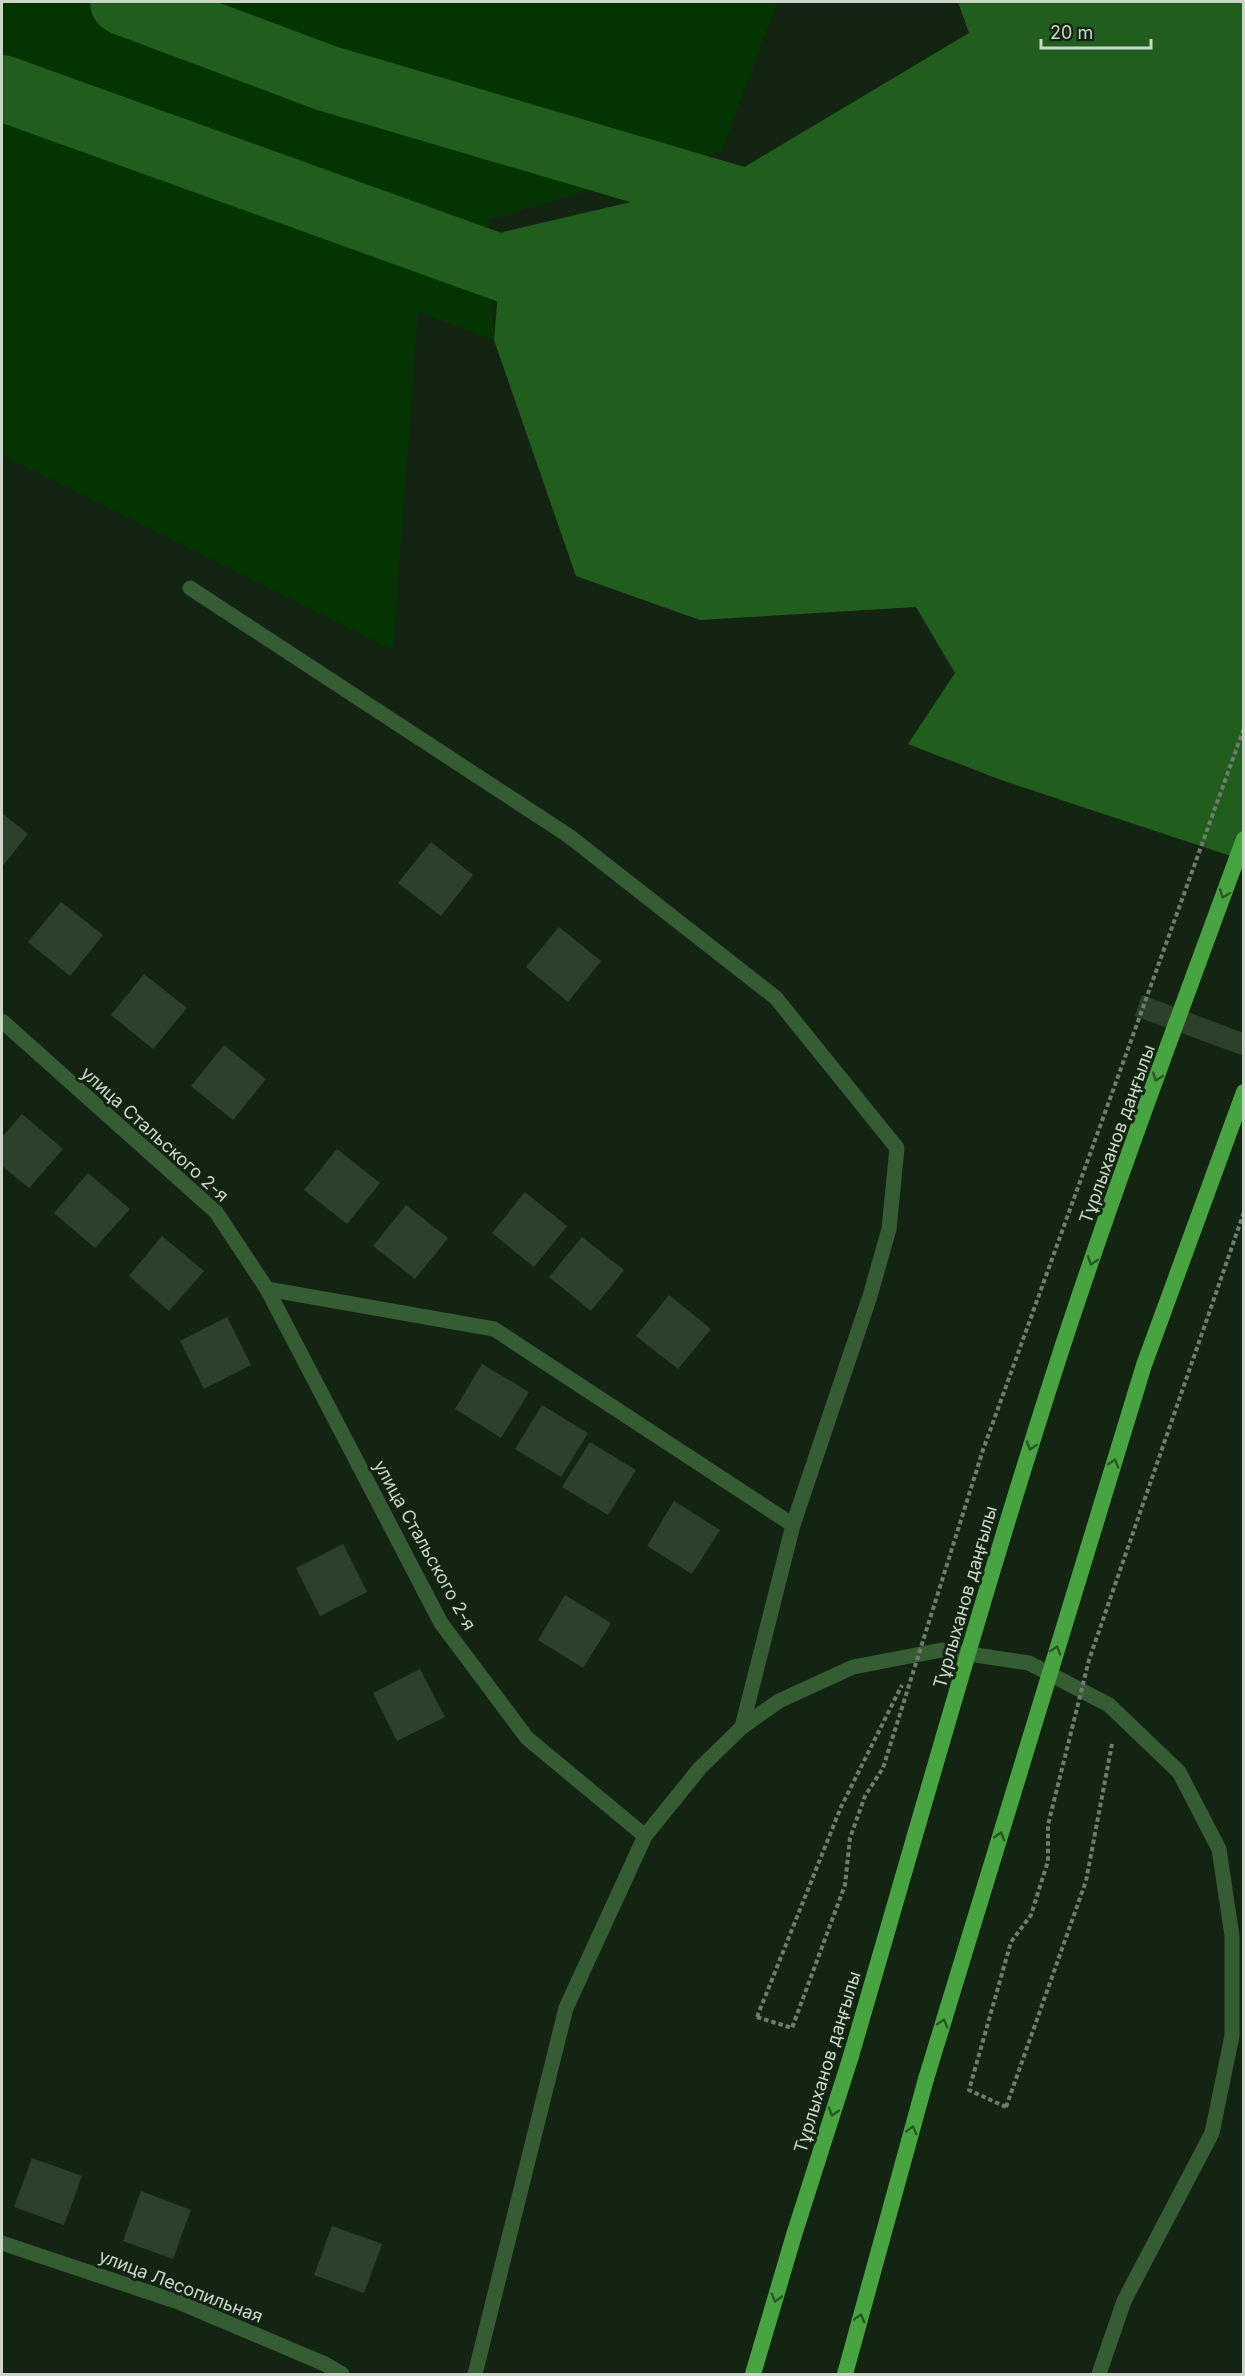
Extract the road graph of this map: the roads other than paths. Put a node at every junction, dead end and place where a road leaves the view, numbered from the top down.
1 (190, 588) dead end
2 (1244, 839) edge
3 (2, 1021) edge
4 (1244, 1092) edge
5 (267, 1289) junction
6 (793, 1525) junction
7 (742, 1727) junction
8 (645, 1836) junction
9 (2, 2243) edge
10 (342, 2374) edge
11 (475, 2374) edge
12 (753, 2374) edge
13 (845, 2374) edge
14 (1099, 2374) edge

1 - 6 street
2 -> 12 highway, Тұрлыханов даңғылы, bridge
3 - 5 street, улица Стальского 2-я
13 -> 4 highway, bridge
5 - 6 street
5 - 8 street, улица Стальского 2-я
6 - 7 street
7 - 8 street
7 - 14 street
8 - 11 street
9 - 10 street, улица Лесопильная

